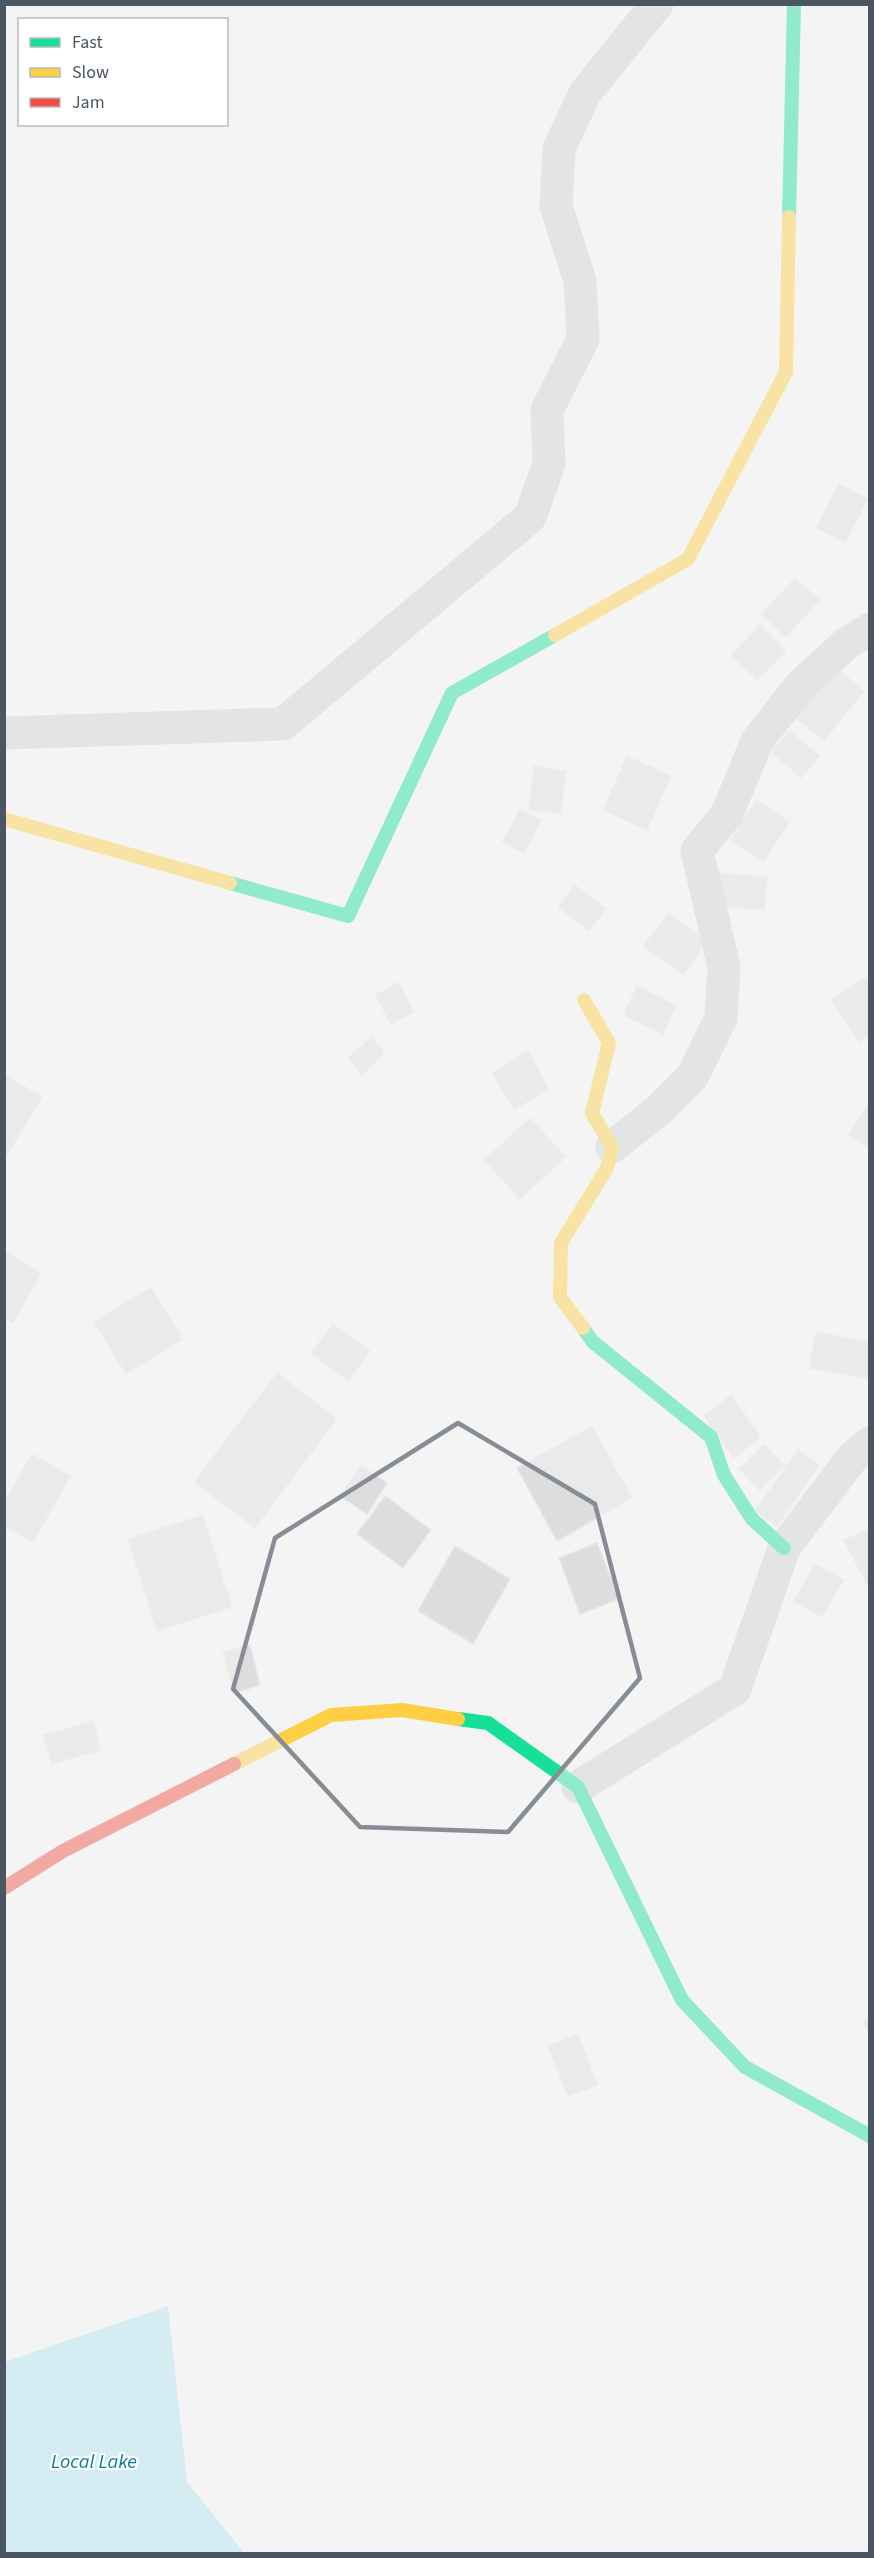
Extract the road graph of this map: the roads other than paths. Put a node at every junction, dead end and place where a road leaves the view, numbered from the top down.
1 (657, 4) edge
2 (794, 4) edge
3 (870, 629) edge
4 (4, 733) edge
5 (4, 819) edge
6 (584, 1000) dead end
7 (612, 1147) junction
8 (870, 1443) edge
9 (784, 1548) junction
10 (578, 1787) junction
11 (4, 1888) edge
12 (870, 2136) edge

1 - 4 street
2 - 5 street
3 - 7 street
6 - 7 street
7 - 9 street
8 - 9 street
9 - 10 street
10 - 11 street
10 - 12 street

